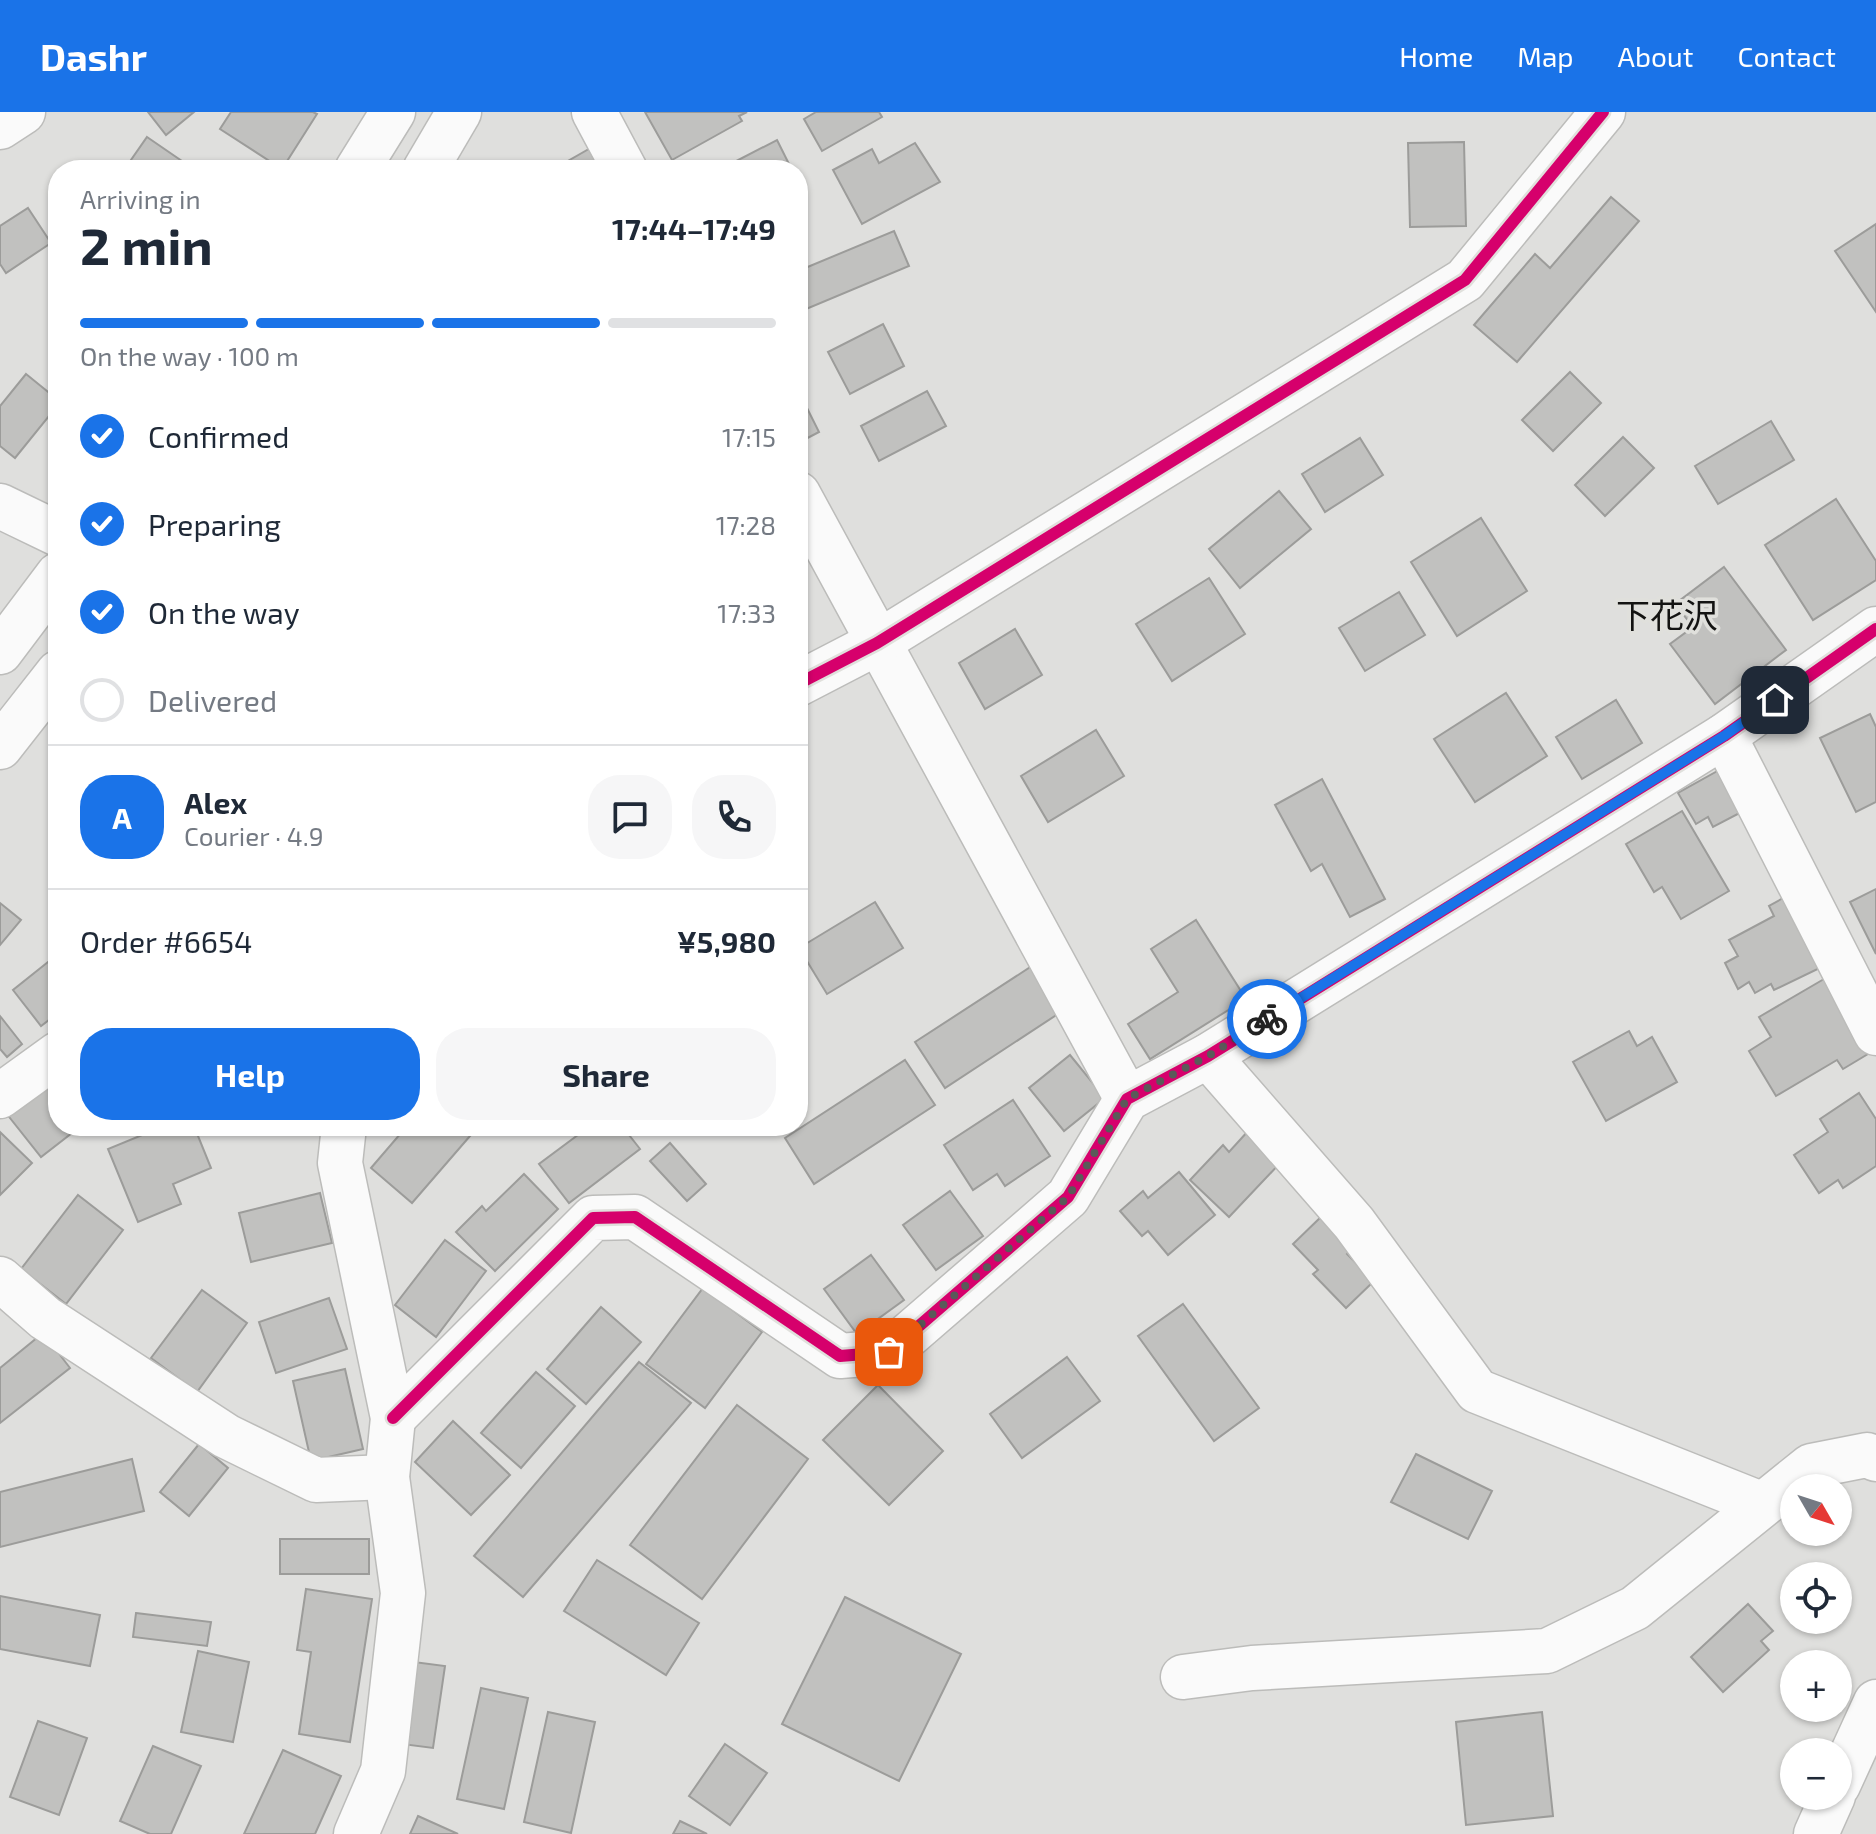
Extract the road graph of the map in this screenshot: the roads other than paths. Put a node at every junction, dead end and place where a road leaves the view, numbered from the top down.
1 (23, 112) edge
2 (393, 112) edge
3 (459, 112) edge
4 (594, 112) edge
5 (1603, 112) edge
6 (0, 127) edge
7 (363, 160) edge
8 (431, 160) edge
9 (620, 160) edge
10 (0, 506) edge
11 (808, 513) edge
12 (48, 529) edge
13 (48, 588) edge
14 (1876, 629) edge
15 (877, 643) junction
16 (0, 652) edge
17 (808, 679) edge
18 (48, 686) edge
19 (1724, 736) junction
20 (0, 747) edge
21 (1876, 1033) edge
22 (1208, 1056) junction
23 (48, 1061) edge
24 (0, 1096) edge
25 (1127, 1099) junction
26 (343, 1136) edge
27 (0, 1279) edge
28 (393, 1418) junction
29 (1873, 1452) edge
30 (387, 1477) junction
31 (1761, 1504) junction
32 (1183, 1677) dead end
33 (1876, 1702) edge
34 (1852, 1754) edge
35 (1827, 1810) edge
36 (356, 1834) edge
37 (1816, 1834) edge

1 - 6 street
2 - 7 street
3 - 8 street
4 - 9 street
5 - 15 street
10 - 12 street
11 - 15 street
13 - 16 street
14 - 19 street
15 - 17 street
15 - 25 street
18 - 20 street
19 - 21 street
19 - 22 street
22 - 25 street
22 - 31 street
23 - 24 street
25 - 28 street
26 - 28 street
27 - 30 street
28 - 30 street
29 - 31 street
30 - 36 street
31 - 32 street
33 - 34 street
35 - 37 street

